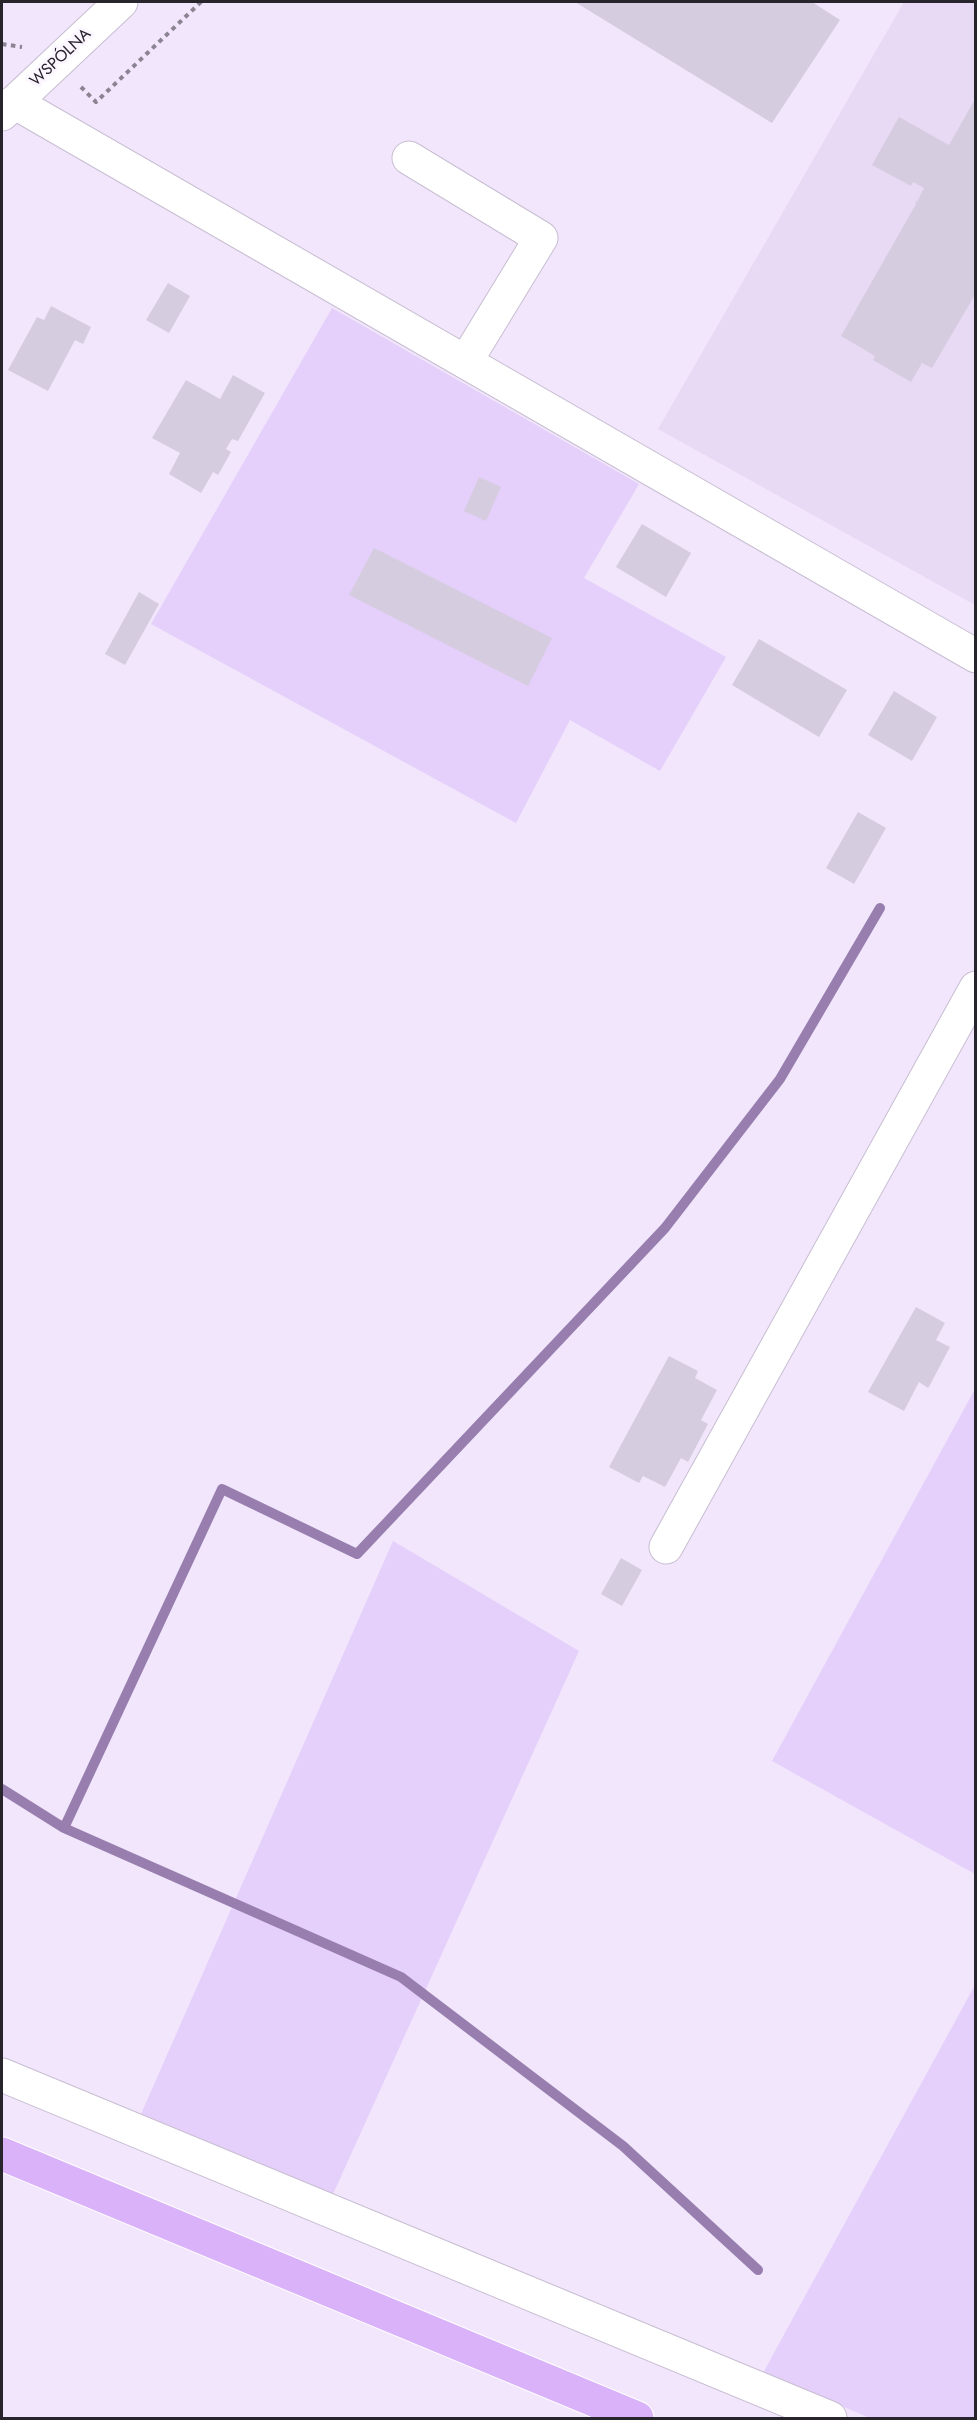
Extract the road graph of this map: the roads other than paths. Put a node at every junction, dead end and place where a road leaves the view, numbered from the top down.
1 (121, 2) edge
2 (8, 108) edge
3 (409, 158) dead end
4 (466, 361) junction
5 (975, 656) edge
6 (975, 988) edge
7 (666, 1548) dead end
8 (2, 2075) edge
9 (2, 2154) edge
10 (637, 2418) edge
11 (830, 2418) edge

1 - 2 street, WSPÓLNA
2 - 4 street
3 - 4 street
4 - 5 street
6 - 7 street
8 - 11 street
9 - 10 main road

